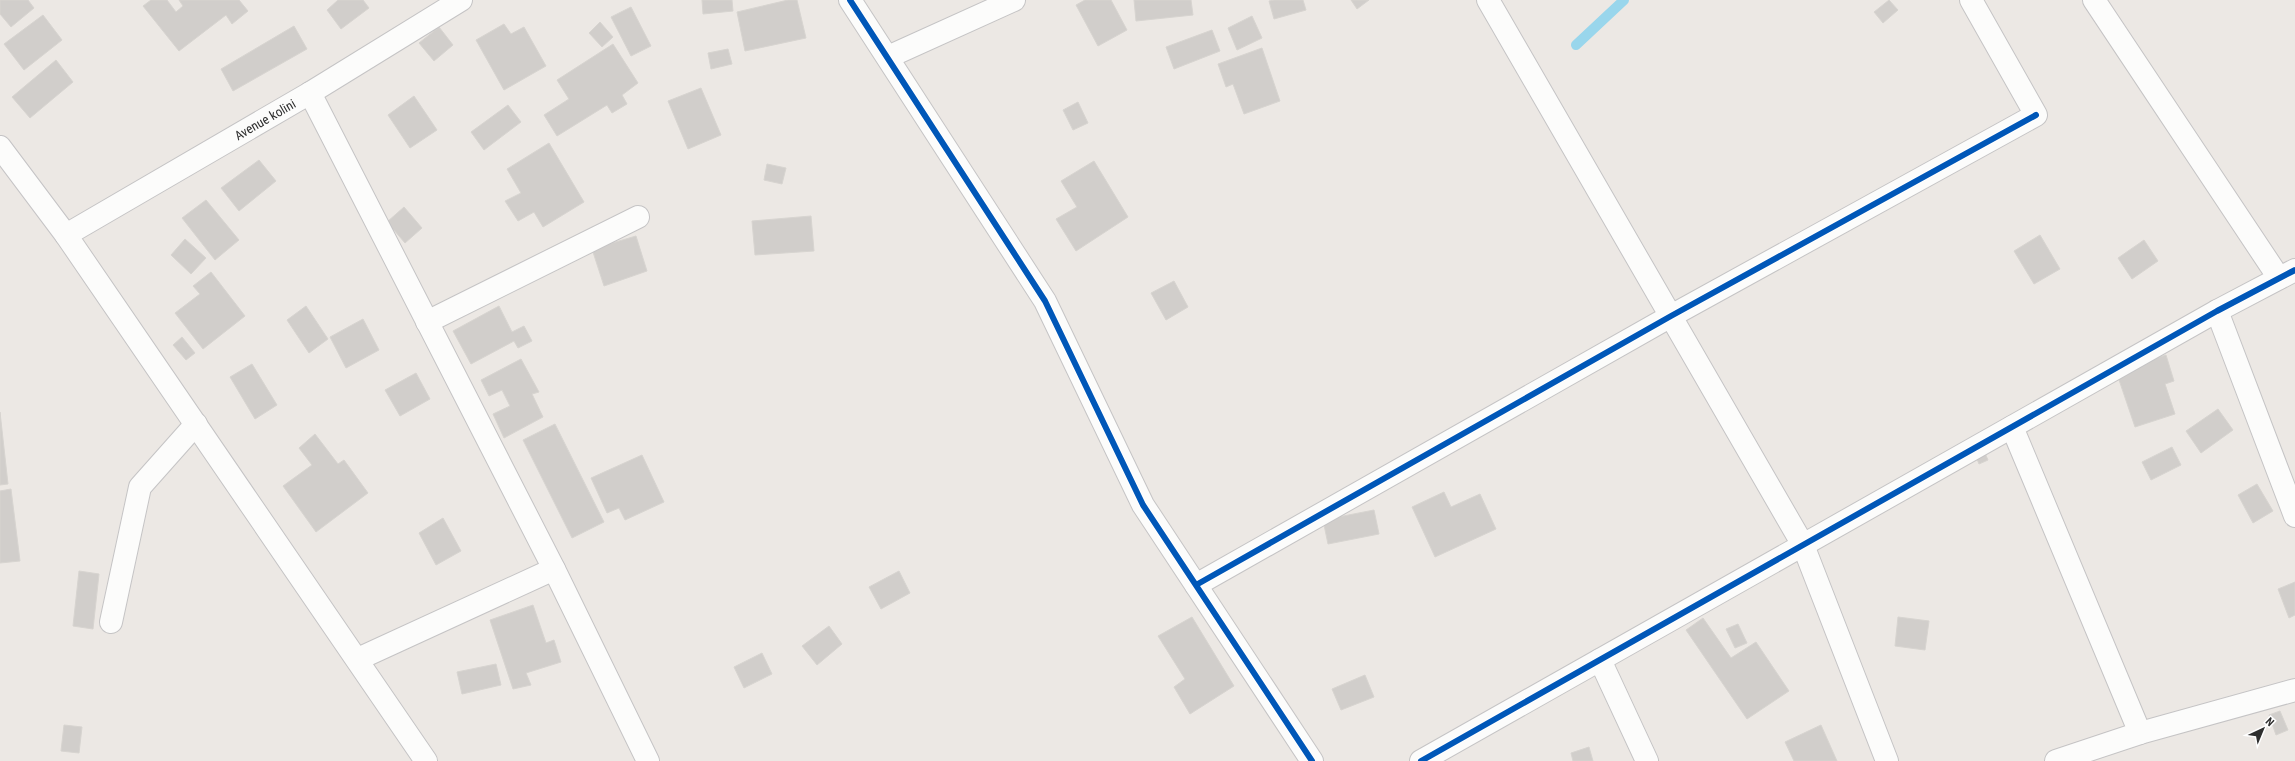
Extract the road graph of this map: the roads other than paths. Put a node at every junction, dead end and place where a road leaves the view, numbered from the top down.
1 (461, 0) edge
2 (850, 0) edge
3 (1014, 0) edge
4 (1488, 0) edge
5 (1971, 0) edge
6 (2094, 0) edge
7 (888, 57) junction
8 (310, 94) junction
9 (0, 147) edge
10 (638, 217) dead end
11 (66, 235) junction
12 (2287, 274) edge
13 (2217, 311) junction
14 (1671, 316) junction
15 (427, 322) junction
16 (196, 424) junction
17 (2012, 427) junction
18 (2295, 516) edge
19 (1803, 545) junction
20 (554, 569) junction
21 (1196, 585) junction
22 (111, 622) dead end
23 (358, 659) junction
24 (1600, 660) junction
25 (2295, 690) edge
26 (2140, 732) junction
27 (426, 761) edge
28 (648, 761) edge
29 (1312, 761) edge
30 (1420, 761) edge
31 (1647, 761) edge
32 (1887, 761) edge
33 (2056, 761) edge

1 - 8 street, Avenue kolini
2 - 7 street
3 - 7 street
4 - 14 street
5 - 14 street
6 - 12 street
7 - 21 street
8 - 11 street, Avenue kolini
8 - 15 street
9 - 11 street
10 - 15 street
11 - 16 street
12 - 13 street
13 - 17 street
13 - 18 street
14 - 19 street
14 - 21 street
15 - 20 street
16 - 22 street
16 - 23 street
17 - 19 street
17 - 26 street
19 - 24 street
19 - 32 street
20 - 23 street
20 - 28 street
21 - 29 street
23 - 27 street
24 - 30 street
24 - 31 street
25 - 26 street
26 - 33 street

